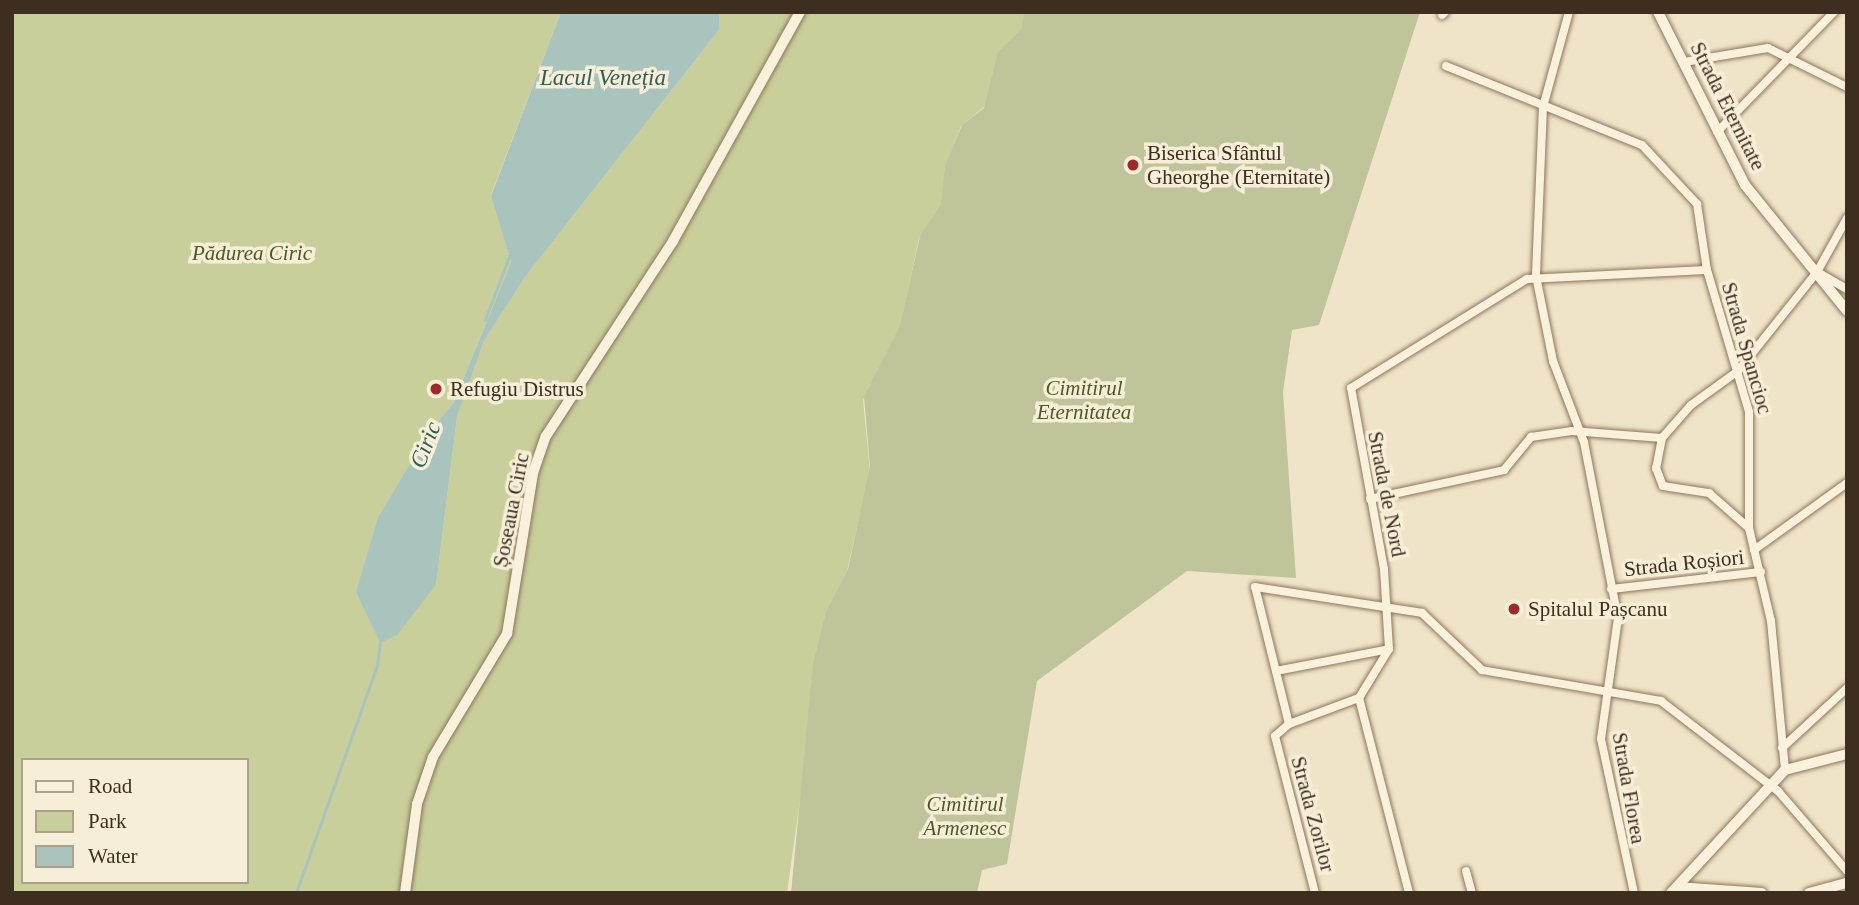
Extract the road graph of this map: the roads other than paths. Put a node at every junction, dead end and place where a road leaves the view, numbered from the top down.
1 (800, 12) edge
2 (1569, 12) edge
3 (1658, 12) edge
4 (1834, 12) edge
5 (1790, 57) junction
6 (1684, 62) junction
7 (1446, 66) dead end
8 (1847, 87) edge
9 (1542, 107) junction
10 (1717, 132) junction
11 (1847, 218) edge
12 (1707, 270) junction
13 (1816, 272) junction
14 (1536, 276) junction
15 (1847, 289) edge
16 (1847, 312) edge
17 (1738, 371) junction
18 (1580, 432) junction
19 (1662, 438) junction
20 (1847, 484) edge
21 (1370, 499) junction
22 (1749, 528) junction
23 (1754, 550) junction
24 (1761, 572) junction
25 (1611, 589) junction
26 (1388, 607) junction
27 (1389, 649) junction
28 (1276, 671) junction
29 (1607, 688) junction
30 (1847, 688) edge
31 (1359, 698) junction
32 (1289, 724) junction
33 (1782, 748) junction
34 (1847, 754) edge
35 (1785, 770) junction
36 (1765, 790) junction
37 (1466, 871) dead end
38 (1847, 872) edge
39 (1847, 883) edge
40 (1674, 890) edge
41 (1733, 891) edge
42 (405, 893) edge
43 (1315, 893) edge
44 (1409, 893) edge
45 (1472, 893) edge
46 (1633, 893) edge
47 (1762, 893) edge
48 (1809, 893) edge

1 - 42 street, Șoseaua Ciric
2 - 9 street, Strada Florea
3 - 6 street, Strada Eternitate
4 - 5 street
5 - 6 street
5 - 8 street
5 - 10 street
6 - 10 street, Strada Eternitate
7 - 9 street, Strada Spancioc
9 - 12 street, Strada Spancioc
9 - 14 street, Strada Florea
10 - 13 street, Strada Eternitate
11 - 13 street
12 - 14 street
12 - 17 street, Strada Spancioc
13 - 15 street
13 - 16 street, Strada Eternitate
13 - 17 street
14 - 18 street, Strada Florea
14 - 21 street, Strada de Nord
17 - 19 street
17 - 22 street, Strada Spancioc
18 - 19 street
18 - 21 street
18 - 25 street, Strada Florea
19 - 22 street
20 - 23 street
21 - 26 street, Strada de Nord
22 - 23 street, Strada Spancioc
23 - 24 street, Strada Spancioc
24 - 25 street, Strada Roșiori
24 - 33 street, Strada Spancioc
25 - 29 street, Strada Florea
26 - 27 street, Strada de Nord
26 - 28 street
26 - 29 street
27 - 28 street
27 - 31 street
28 - 32 street
29 - 36 street
29 - 46 street, Strada Florea
30 - 33 street
31 - 32 street
31 - 44 street
32 - 43 street, Strada Zorilor
33 - 35 street, Strada Spancioc
34 - 35 street
35 - 36 street
36 - 38 street
36 - 40 street
37 - 45 street
39 - 48 street
40 - 41 street
41 - 47 street

